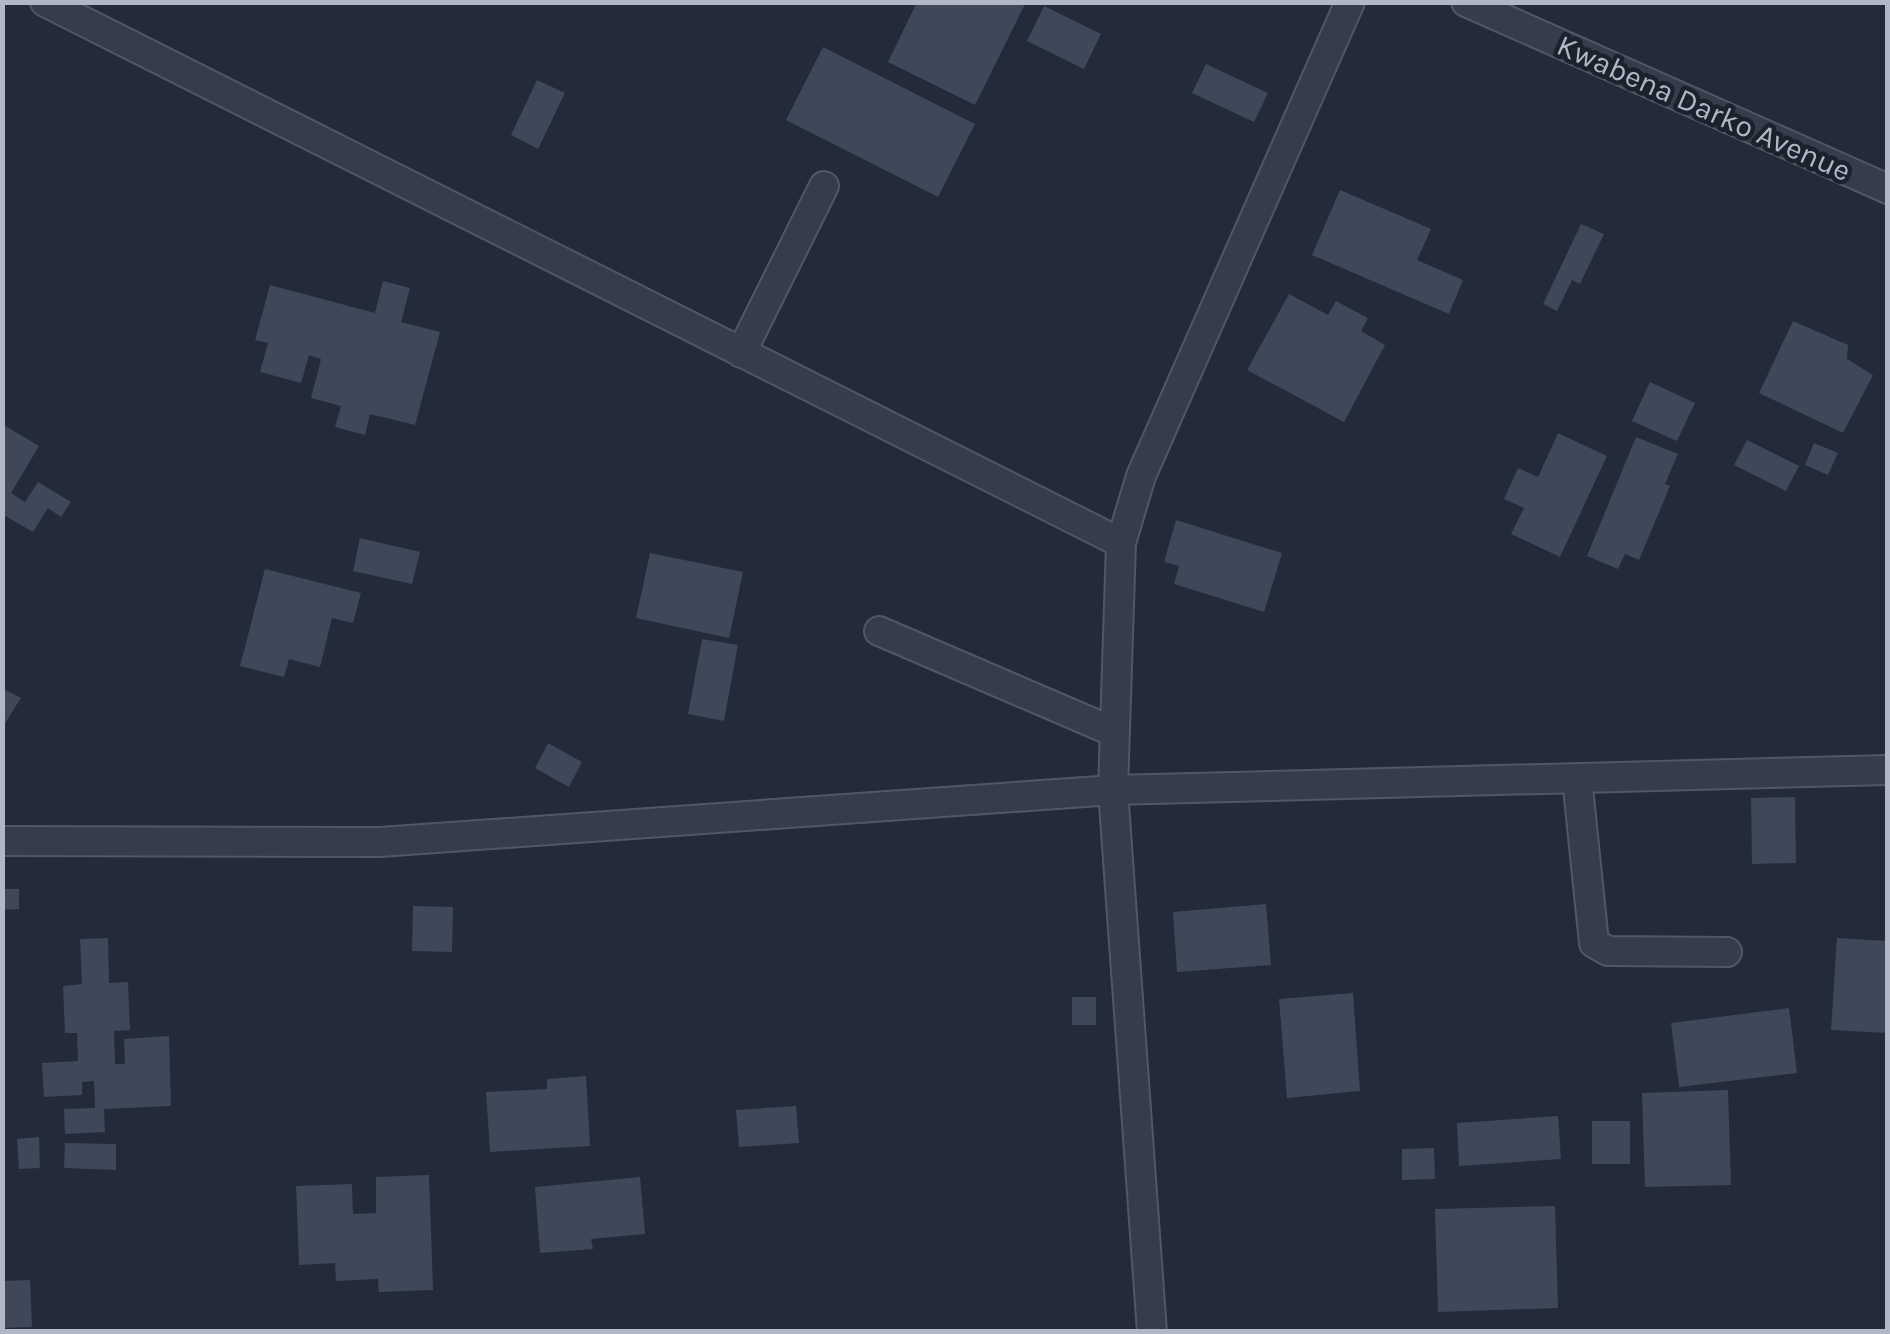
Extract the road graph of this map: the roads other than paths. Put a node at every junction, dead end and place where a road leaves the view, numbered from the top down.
1 (45, 2) edge
2 (1350, 2) edge
3 (1466, 2) edge
4 (824, 186) dead end
5 (1888, 189) edge
6 (741, 353) junction
7 (1122, 543) junction
8 (879, 631) dead end
9 (1114, 732) junction
10 (1888, 770) edge
11 (1577, 778) junction
12 (1113, 790) junction
13 (2, 841) edge
14 (1727, 952) dead end
15 (1152, 1332) edge

1 - 6 street
2 - 7 street
3 - 5 street, Kwabena Darko Avenue
4 - 6 street
6 - 7 street
7 - 9 street
8 - 9 street
9 - 12 street
10 - 11 street
11 - 12 street
11 - 14 street
12 - 13 street
12 - 15 street

